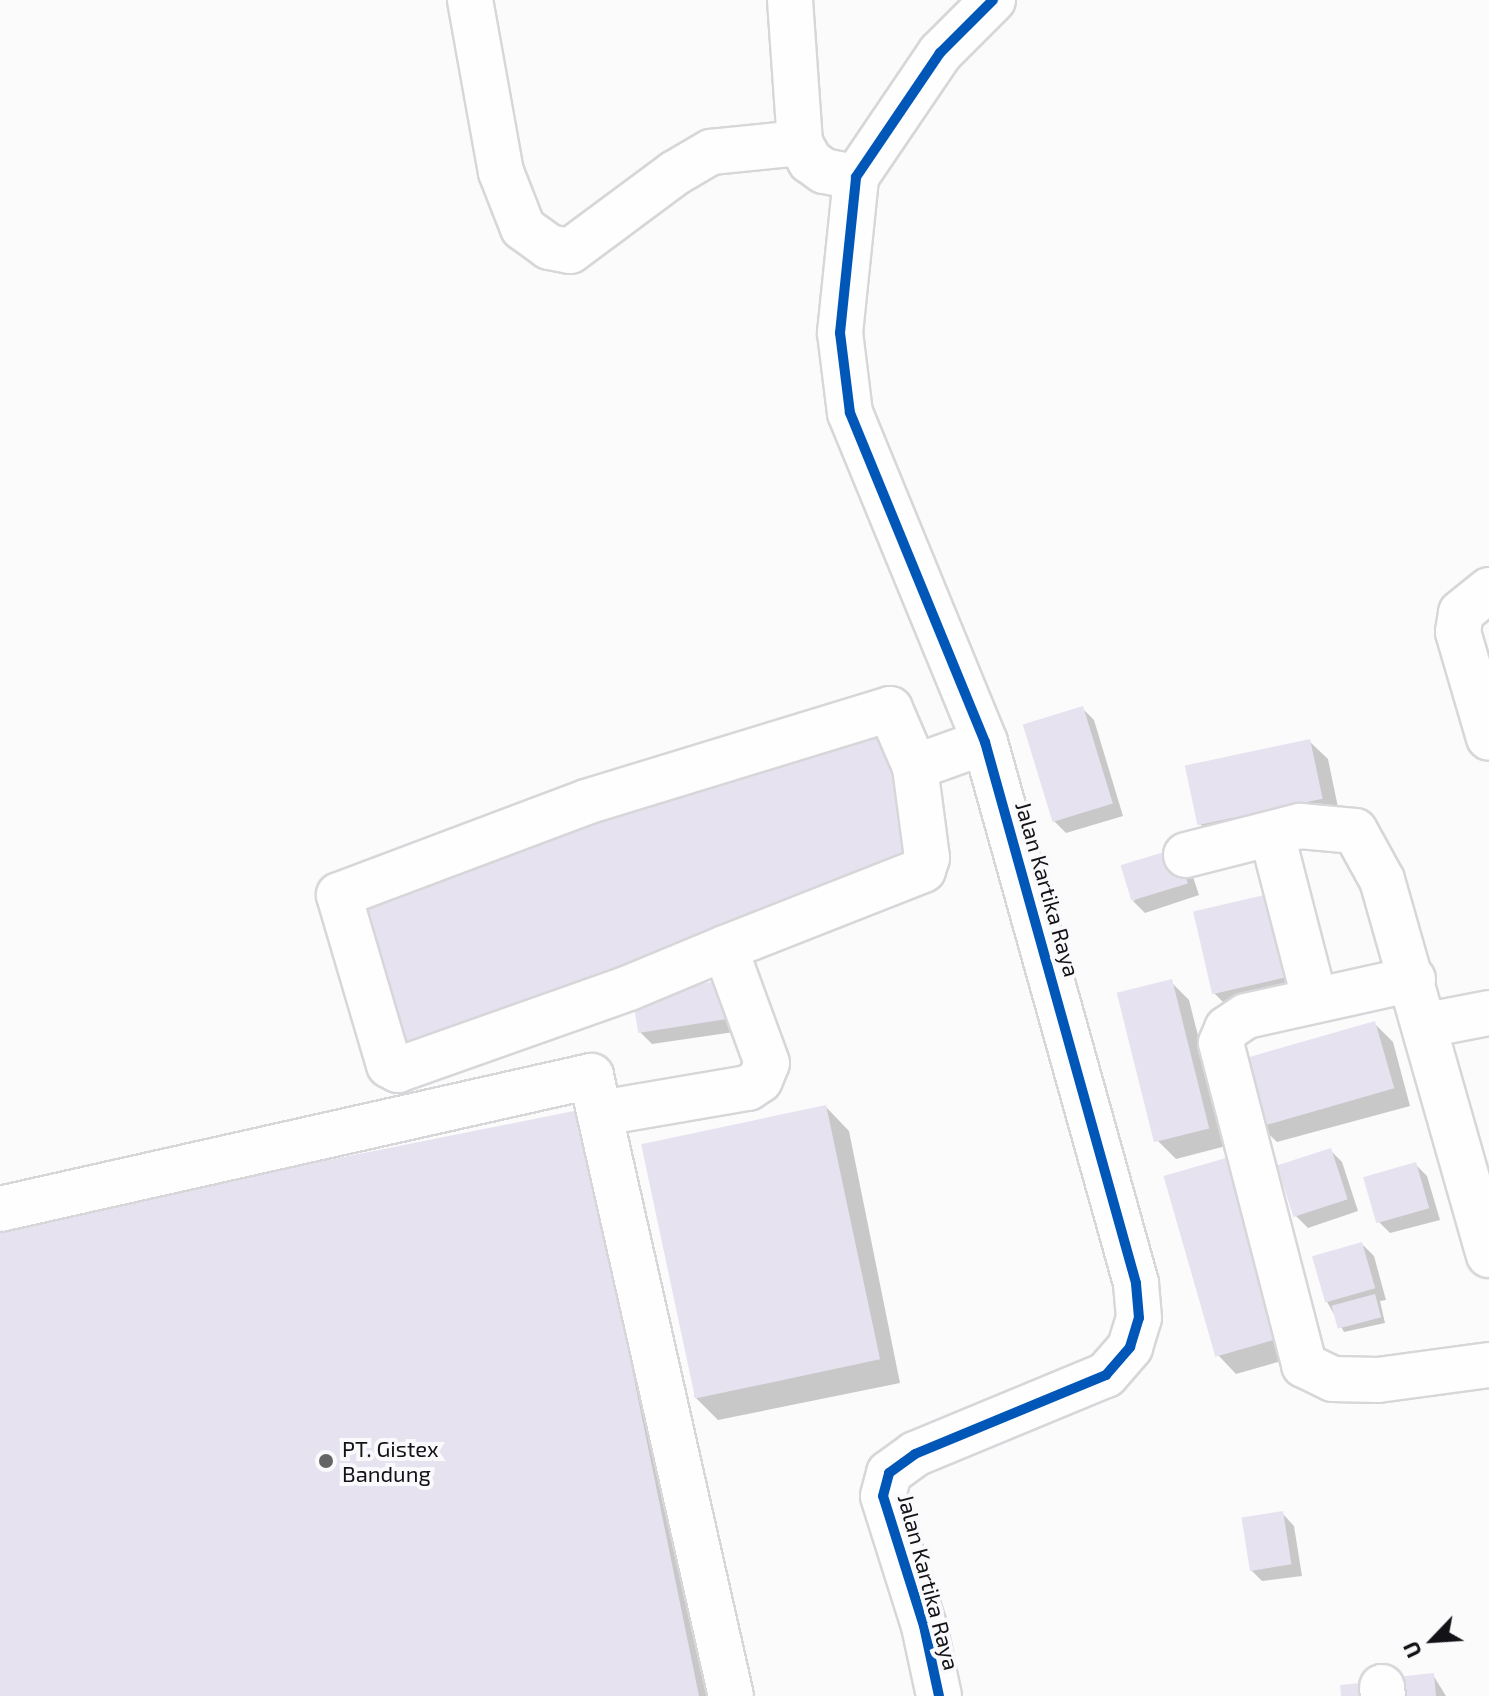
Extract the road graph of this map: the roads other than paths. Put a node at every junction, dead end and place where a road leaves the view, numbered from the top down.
1 (470, 0) edge
2 (790, 0) edge
3 (993, 0) edge
4 (800, 143) junction
5 (856, 177) junction
6 (1489, 590) edge
7 (1489, 738) edge
8 (985, 742) junction
9 (915, 767) junction
10 (1272, 835) junction
11 (1186, 855) dead end
12 (725, 948) junction
13 (1413, 979) junction
14 (1314, 997) junction
15 (1489, 1013) edge
16 (1427, 1025) junction
17 (601, 1113) junction
18 (0, 1209) edge
19 (1489, 1255) edge
20 (1489, 1365) edge
21 (731, 1696) edge
22 (939, 1696) edge

1 - 4 street
2 - 4 street
3 - 5 street, Jalan Kartika Raya
4 - 5 street
5 - 8 street, Jalan Kartika Raya
6 - 7 street
8 - 9 street
8 - 22 street, Jalan Kartika Raya
9 - 12 street
9 - 12 street
10 - 11 street
10 - 13 street
10 - 14 street
12 - 17 street
13 - 14 street
13 - 16 street
14 - 20 street
15 - 16 street
16 - 19 street
17 - 18 street
17 - 21 street

